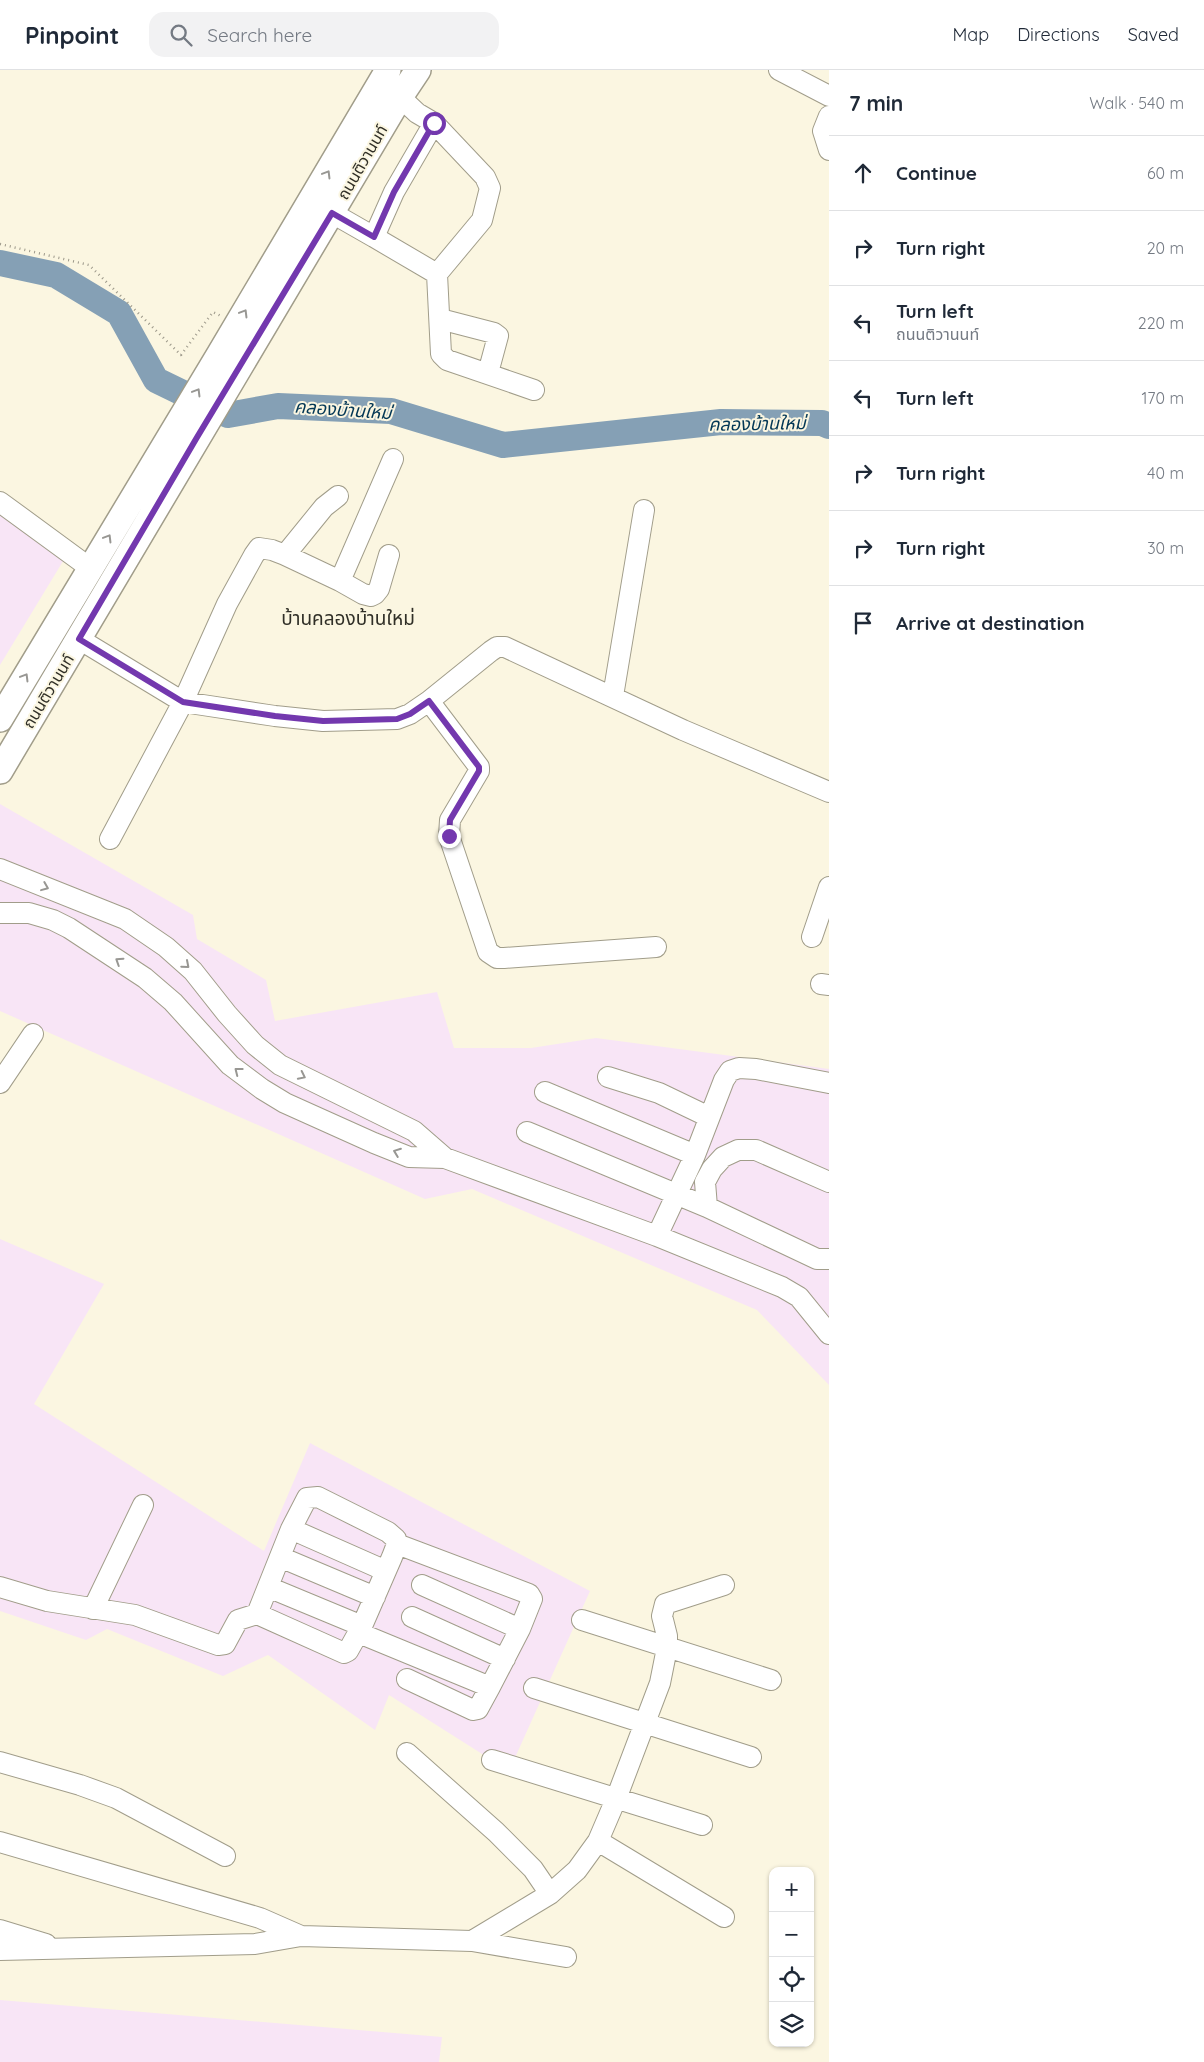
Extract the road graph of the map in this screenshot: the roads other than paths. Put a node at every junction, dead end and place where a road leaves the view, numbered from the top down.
1 (388, 70) edge
2 (418, 70) edge
3 (779, 70) edge
4 (829, 96) edge
5 (400, 97) junction
6 (829, 116) edge
7 (434, 123) junction
8 (829, 150) edge
9 (332, 213) junction
10 (374, 237) junction
11 (437, 274) junction
12 (440, 319) junction
13 (229, 361) junction
14 (488, 373) junction
15 (534, 390) dead end
16 (185, 434) junction
17 (392, 459) dead end
18 (338, 496) dead end
19 (0, 502) edge
20 (644, 510) dead end
21 (285, 555) junction
22 (389, 555) dead end
23 (90, 568) junction
24 (340, 581) junction
25 (79, 639) junction
26 (613, 696) junction
27 (429, 701) junction
28 (183, 702) junction
29 (0, 719) edge
30 (0, 771) edge
31 (829, 792) edge
32 (110, 839) dead end
33 (0, 869) edge
34 (829, 887) edge
35 (67, 895) junction
36 (0, 913) edge
37 (53, 920) junction
38 (812, 937) dead end
39 (656, 947) dead end
40 (33, 1034) dead end
41 (608, 1077) dead end
42 (0, 1083) edge
43 (829, 1083) edge
44 (545, 1092) dead end
45 (709, 1117) junction
46 (526, 1132) dead end
47 (695, 1155) junction
48 (445, 1158) junction
49 (685, 1174) junction
50 (705, 1182) junction
51 (829, 1182) edge
52 (675, 1195) junction
53 (707, 1207) junction
54 (657, 1236) junction
55 (829, 1259) edge
56 (829, 1334) edge
57 (143, 1504) dead end
58 (291, 1529) junction
59 (397, 1544) junction
60 (280, 1557) junction
61 (386, 1571) junction
62 (422, 1585) dead end
63 (724, 1585) dead end
64 (0, 1587) edge
65 (268, 1587) junction
66 (375, 1597) junction
67 (93, 1609) junction
68 (257, 1614) junction
69 (412, 1617) dead end
70 (582, 1620) dead end
71 (520, 1629) junction
72 (361, 1630) junction
73 (667, 1648) junction
74 (505, 1659) junction
75 (407, 1679) dead end
76 (771, 1680) dead end
77 (490, 1687) junction
78 (534, 1688) dead end
79 (644, 1725) junction
80 (407, 1753) dead end
81 (751, 1757) dead end
82 (492, 1760) dead end
83 (0, 1762) edge
84 (616, 1799) junction
85 (702, 1825) dead end
86 (0, 1842) edge
87 (598, 1842) junction
88 (225, 1856) dead end
89 (550, 1894) junction
90 (724, 1917) dead end
91 (0, 1930) edge
92 (301, 1936) junction
93 (472, 1941) junction
94 (62, 1949) junction
95 (0, 1950) edge
96 (566, 1957) dead end

13 -> 1 main road, ถนนติวานนท์
2 - 5 main road, ถนนติวานนท์
3 - 4 street
5 - 7 street
5 - 9 main road, ถนนติวานนท์
6 - 8 street
7 - 10 street
7 - 11 street
9 - 10 street
9 - 13 main road, ถนนติวานนท์
10 - 11 street
11 - 12 street
12 - 14 street
12 - 14 street
13 - 16 main road, ถนนติวานนท์
14 - 15 street
23 -> 16 main road, ถนนติวานนท์
16 - 25 main road, ถนนติวานนท์
17 - 24 street
18 - 21 street
19 - 23 street
20 - 26 street
21 - 24 street
21 - 28 street
22 - 24 street
29 -> 23 main road, ถนนติวานนท์
25 - 28 street
25 - 30 main road, ถนนติวานนท์
26 - 27 street
26 - 31 street
27 - 28 street
27 - 39 street
28 - 32 street
33 -> 35 street
34 - 38 street
35 - 37 street
35 -> 48 street
36 - 37 street
48 -> 37 street
40 - 42 street
41 - 45 street
43 - 45 street
44 - 47 street
45 - 47 street
46 - 52 street
47 - 49 street
48 - 54 street
49 - 50 street
49 - 52 street
50 - 51 street
50 - 53 street
52 - 53 street
52 - 54 street
53 - 55 street
54 - 56 street
57 - 67 street
58 - 59 street
58 - 60 street
58 - 61 street
59 - 61 street
59 - 71 street
60 - 65 street
60 - 66 street
61 - 66 street
62 - 71 street
63 - 73 street
64 - 67 street
65 - 68 street
65 - 72 street
66 - 72 street
67 - 68 street
68 - 72 street
69 - 74 street
70 - 73 street
71 - 74 street
72 - 77 street
73 - 76 street
73 - 79 street
74 - 77 street
75 - 77 street
78 - 79 street
79 - 81 street
79 - 84 street
80 - 89 street
82 - 84 street
83 - 88 street
84 - 85 street
84 - 87 street
86 - 92 street
87 - 89 street
87 - 90 street
89 - 93 street
91 - 94 street
92 - 93 street
92 - 94 street
93 - 96 street
94 - 95 street

